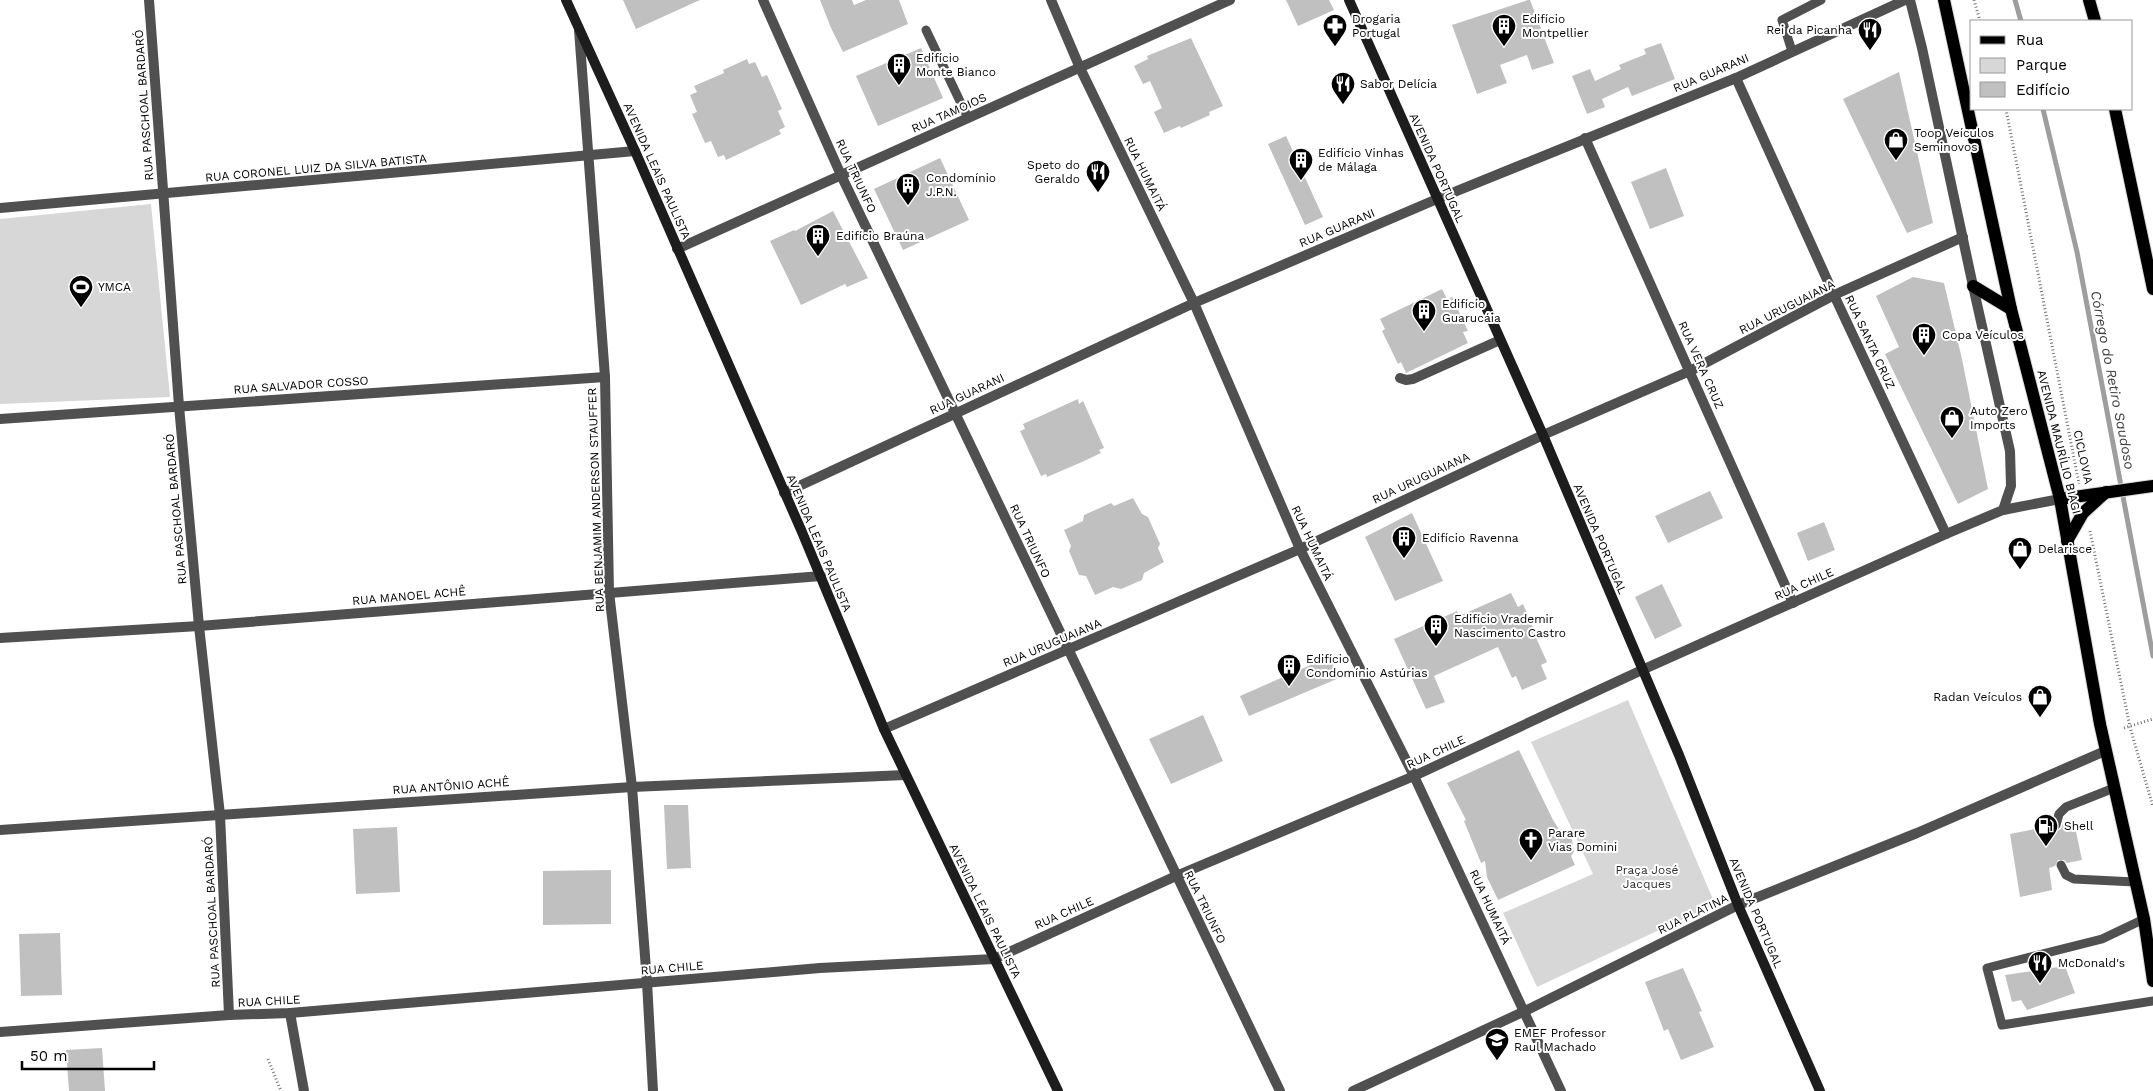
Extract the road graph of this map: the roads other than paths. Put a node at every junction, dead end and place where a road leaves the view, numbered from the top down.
1 (149, 0) edge
2 (566, 0) edge
3 (763, 0) edge
4 (1051, 0) edge
5 (1230, 0) edge
6 (1349, 0) edge
7 (1821, 0) edge
8 (1905, 0) edge
9 (1910, 0) edge
10 (1944, 0) edge
11 (2089, 0) edge
12 (2095, 20) edge
13 (579, 27) junction
14 (926, 30) dead end
15 (1792, 51) junction
16 (1080, 68) junction
17 (1736, 78) junction
18 (2115, 110) edge
19 (968, 118) junction
20 (1584, 138) junction
21 (635, 151) junction
22 (588, 155) junction
23 (841, 175) junction
24 (162, 194) junction
25 (1437, 199) junction
26 (0, 208) edge
27 (1963, 237) junction
28 (677, 249) junction
29 (1973, 286) junction
30 (2153, 288) edge
31 (1834, 296) junction
32 (1194, 303) junction
33 (2011, 309) junction
34 (1500, 340) junction
35 (1690, 371) junction
36 (605, 377) junction
37 (1400, 378) dead end
38 (179, 406) junction
39 (955, 412) junction
40 (0, 419) edge
41 (1543, 435) junction
42 (2153, 486) edge
43 (2110, 492) junction
44 (784, 493) junction
45 (2060, 499) junction
46 (2003, 510) junction
47 (1946, 534) junction
48 (2067, 541) junction
49 (1300, 549) junction
50 (821, 576) junction
51 (609, 592) junction
52 (1793, 603) junction
53 (199, 626) junction
54 (0, 638) edge
55 (1067, 650) junction
56 (1642, 670) junction
57 (884, 729) junction
58 (2105, 751) junction
59 (905, 775) junction
60 (1414, 776) junction
61 (632, 787) junction
62 (2114, 788) junction
63 (220, 815) junction
64 (2056, 825) dead end
65 (0, 830) edge
66 (2061, 865) dead end
67 (1176, 876) junction
68 (2135, 882) junction
69 (1738, 905) junction
70 (2144, 919) junction
71 (2151, 949) edge
72 (994, 959) junction
73 (2153, 981) edge
74 (647, 982) junction
75 (2153, 1001) edge
76 (1525, 1011) junction
77 (290, 1013) junction
78 (229, 1015) junction
79 (0, 1032) edge
80 (304, 1091) edge
81 (653, 1091) edge
82 (1058, 1091) edge
83 (1280, 1091) edge
84 (1353, 1091) edge
85 (1561, 1091) edge
86 (1820, 1091) edge

1 - 24 street, RUA PASCHOAL BARDARÓ
2 - 13 street, AVENIDA LEAIS PAULISTA
3 - 23 street, RUA TRIUNFO
4 - 16 street, RUA HUMAITÁ
5 - 16 street, RUA TAMOIOS
6 - 25 street, AVENIDA PORTUGAL
7 - 15 lane
8 - 15 street, RUA GUARANI
9 - 27 street
10 - 33 main road, AVENIDA MAURÍLIO BIAGI
11 - 12 main road
13 - 21 street, AVENIDA LEAIS PAULISTA
13 - 22 street, RUA BENJAMIM ANDERSON STAUFFER
14 - 19 lane
15 - 17 street, RUA GUARANI
16 - 19 street, RUA TAMOIOS
16 - 32 street, RUA HUMAITÁ
17 - 20 street, RUA GUARANI
17 - 31 street, RUA SANTA CRUZ
18 - 30 main road
19 - 23 street, RUA TAMOIOS
20 - 25 street, RUA GUARANI
20 - 35 street, RUA VERA CRUZ
21 - 22 street, RUA CORONEL LUIZ DA SILVA BATISTA
21 - 28 street, AVENIDA LEAIS PAULISTA
22 - 24 street, RUA CORONEL LUIZ DA SILVA BATISTA
22 - 36 street, RUA BENJAMIM ANDERSON STAUFFER
23 - 28 street, RUA TAMOIOS
23 - 39 street, RUA TRIUNFO
24 - 26 street, RUA CORONEL LUIZ DA SILVA BATISTA
24 - 38 street, RUA PASCHOAL BARDARÓ
25 - 32 street, RUA GUARANI
25 - 34 street, AVENIDA PORTUGAL
27 - 29 street
27 - 31 street, RUA URUGUAIANA
28 - 44 street, AVENIDA LEAIS PAULISTA
29 - 33 main road
29 - 46 street
31 - 35 street, RUA URUGUAIANA
31 - 47 street, RUA SANTA CRUZ
32 - 39 street, RUA GUARANI
32 - 49 street, RUA HUMAITÁ
33 - 45 main road, AVENIDA MAURÍLIO BIAGI
34 - 37 street
34 - 41 street, AVENIDA PORTUGAL
35 - 41 street, RUA URUGUAIANA
35 - 52 street, RUA VERA CRUZ
36 - 38 street, RUA SALVADOR COSSO
36 - 51 street, RUA BENJAMIM ANDERSON STAUFFER
38 - 40 street, RUA SALVADOR COSSO
38 - 53 street, RUA PASCHOAL BARDARÓ
39 - 44 street, RUA GUARANI
39 - 55 street, RUA TRIUNFO
41 - 49 street, RUA URUGUAIANA
41 - 56 street, AVENIDA PORTUGAL
42 - 43 main road
43 - 45 main road
43 - 48 main road
44 - 50 street, AVENIDA LEAIS PAULISTA
45 - 46 street, RUA CHILE
45 - 48 main road, AVENIDA MAURÍLIO BIAGI
46 - 47 street, RUA CHILE
47 - 52 street, RUA CHILE
48 - 58 main road, AVENIDA MAURÍLIO BIAGI
49 - 55 street, RUA URUGUAIANA
49 - 60 street, RUA HUMAITÁ
50 - 51 street, RUA MANOEL ACHÊ
50 - 57 street, AVENIDA LEAIS PAULISTA
51 - 53 street, RUA MANOEL ACHÊ
51 - 61 street, RUA BENJAMIM ANDERSON STAUFFER
52 - 56 street, RUA CHILE
53 - 54 street, RUA MANOEL ACHÊ
53 - 63 street, RUA PASCHOAL BARDARÓ
55 - 57 street, RUA URUGUAIANA
55 - 67 street, RUA TRIUNFO
56 - 60 street, RUA CHILE
56 - 69 street, AVENIDA PORTUGAL
57 - 59 street, AVENIDA LEAIS PAULISTA
58 - 62 main road, AVENIDA MAURÍLIO BIAGI
58 - 69 street, RUA PLATINA
59 - 61 street, RUA ANTÔNIO ACHÊ
59 - 72 street, AVENIDA LEAIS PAULISTA
60 - 67 street, RUA CHILE
60 - 76 street, RUA HUMAITÁ
61 - 63 street, RUA ANTÔNIO ACHÊ
61 - 74 street, RUA BENJAMIM ANDERSON STAUFFER
62 - 64 lane
62 - 68 main road, AVENIDA MAURÍLIO BIAGI
63 - 65 street, RUA ANTÔNIO ACHÊ
63 - 78 street, RUA PASCHOAL BARDARÓ
66 - 68 lane
67 - 72 street, RUA CHILE
67 - 83 street, RUA TRIUNFO
68 - 70 main road, AVENIDA MAURÍLIO BIAGI
69 - 76 street, RUA PLATINA
69 - 86 street, AVENIDA PORTUGAL
70 - 71 main road, AVENIDA MAURÍLIO BIAGI
70 - 75 lane
71 - 73 main road, AVENIDA MAURÍLIO BIAGI
72 - 74 street, RUA CHILE
72 - 82 street, AVENIDA LEAIS PAULISTA
74 - 77 street, RUA CHILE
74 - 81 street, RUA BENJAMIM ANDERSON STAUFFER
76 - 84 street, RUA PLATINA
76 - 85 street, RUA HUMAITÁ
77 - 78 street, RUA CHILE
77 - 80 street
78 - 79 street, RUA CHILE

